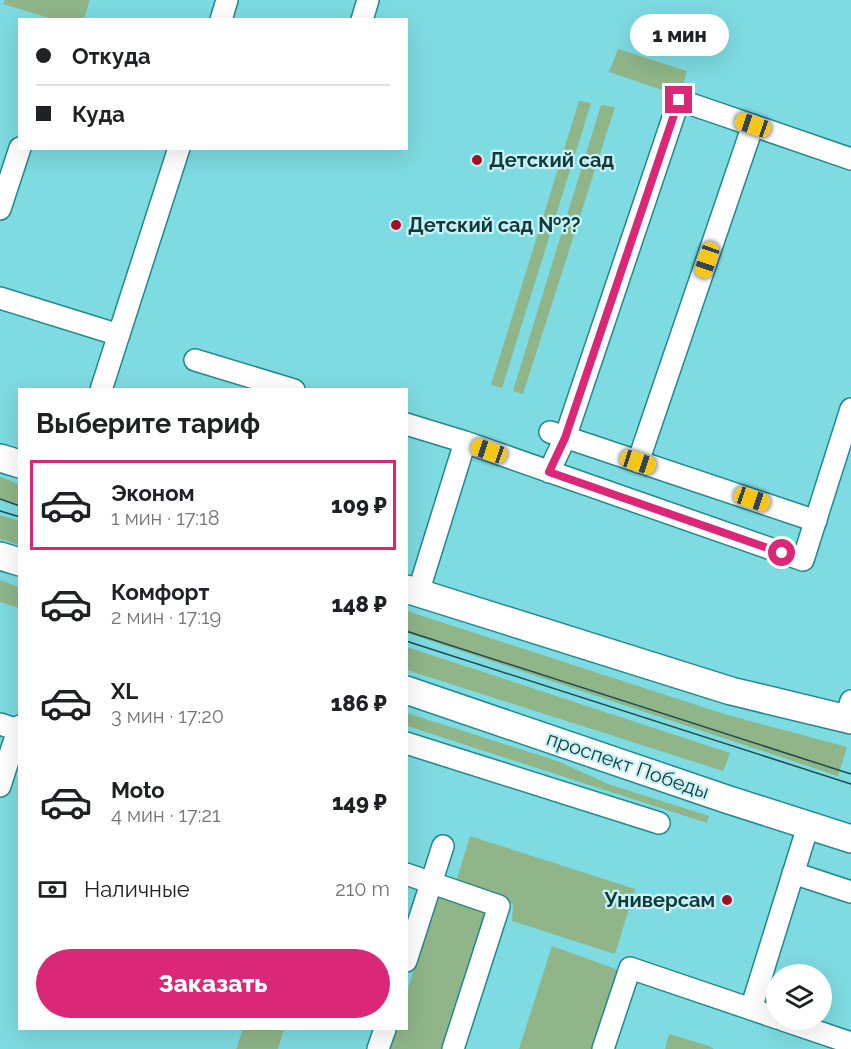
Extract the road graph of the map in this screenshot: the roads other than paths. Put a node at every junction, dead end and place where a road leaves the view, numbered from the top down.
1 (227, 0) edge
2 (368, 0) edge
3 (222, 18) edge
4 (363, 18) edge
5 (753, 125) junction
6 (19, 150) edge
7 (178, 150) edge
8 (851, 159) edge
9 (0, 209) edge
10 (0, 298) edge
11 (118, 335) junction
12 (195, 360) dead end
13 (102, 388) edge
14 (287, 388) edge
15 (851, 409) edge
16 (408, 425) edge
17 (557, 435) junction
18 (465, 442) junction
19 (0, 458) edge
20 (638, 462) junction
21 (18, 463) edge
22 (549, 472) junction
23 (816, 521) junction
24 (0, 556) edge
25 (18, 561) edge
26 (412, 591) edge
27 (408, 691) edge
28 (849, 713) edge
29 (14, 736) edge
30 (408, 744) edge
31 (0, 786) edge
32 (659, 823) dead end
33 (808, 825) junction
34 (851, 839) edge
35 (443, 846) dead end
36 (794, 873) junction
37 (408, 875) edge
38 (432, 882) junction
39 (851, 892) edge
40 (408, 955) edge
41 (751, 1009) junction
42 (766, 1014) edge
43 (385, 1030) edge
44 (808, 1030) edge
45 (844, 1044) edge
46 (378, 1049) edge
47 (453, 1049) edge
48 (603, 1049) edge

1 - 3 lane
2 - 4 lane
5 - 8 lane
5 - 17 lane
5 - 20 lane
6 - 9 lane
7 - 11 lane
10 - 11 lane
11 - 13 lane
12 - 14 lane
15 - 23 lane
16 - 18 lane
17 - 20 lane
17 - 22 lane
18 - 22 lane
18 - 26 lane
19 - 21 main road
20 - 23 lane
22 - 23 lane
24 - 25 main road
26 - 28 main road
27 - 33 main road, проспект Победы
29 - 31 lane
30 - 32 lane
33 - 34 main road, проспект Победы
33 - 36 lane
35 - 38 lane
36 - 39 lane
36 - 41 lane
37 - 38 lane
38 - 40 lane
38 - 47 lane
41 - 42 lane
41 - 48 lane
43 - 46 lane
44 - 45 lane

